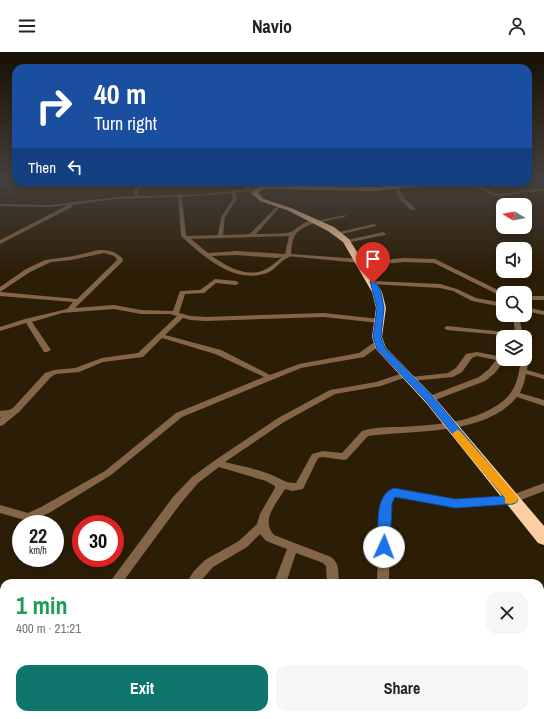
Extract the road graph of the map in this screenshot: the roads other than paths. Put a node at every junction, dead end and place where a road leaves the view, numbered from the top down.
1 (61, 210) edge
2 (181, 210) edge
3 (228, 210) edge
4 (275, 210) edge
5 (289, 210) edge
6 (344, 216) dead end
7 (315, 221) junction
8 (374, 224) dead end
9 (338, 233) junction
10 (290, 234) junction
11 (382, 234) dead end
12 (252, 236) junction
13 (220, 237) junction
14 (186, 238) junction
15 (346, 241) junction
16 (0, 242) edge
17 (208, 255) junction
18 (288, 255) junction
19 (361, 263) junction
20 (236, 283) dead end
21 (373, 283) junction
22 (0, 290) edge
23 (496, 292) edge
24 (0, 294) edge
25 (532, 298) edge
26 (544, 298) edge
27 (78, 301) junction
28 (496, 304) edge
29 (70, 310) junction
30 (532, 310) edge
31 (544, 313) edge
32 (179, 314) junction
33 (28, 320) junction
34 (379, 321) junction
35 (0, 328) edge
36 (447, 328) dead end
37 (496, 333) edge
38 (161, 336) junction
39 (379, 343) junction
40 (47, 350) dead end
41 (496, 358) edge
42 (496, 366) edge
43 (524, 366) edge
44 (526, 366) edge
45 (409, 377) junction
46 (544, 377) edge
47 (271, 378) junction
48 (515, 394) junction
49 (430, 399) junction
50 (544, 403) edge
51 (10, 413) junction
52 (0, 414) edge
53 (0, 423) edge
54 (451, 427) junction
55 (217, 463) junction
56 (280, 484) junction
57 (544, 487) edge
58 (513, 499) junction
59 (0, 509) edge
60 (261, 527) junction
61 (544, 538) edge
62 (293, 547) junction
63 (118, 579) edge
64 (195, 579) edge
65 (281, 579) edge
66 (333, 579) edge
67 (383, 579) edge

1 - 16 street
2 - 14 street
3 - 13 street
4 - 12 street
5 - 7 highway
6 - 7 street
7 - 9 highway
7 - 10 street
8 - 9 street
9 - 15 highway
10 - 12 street
10 - 18 street
11 - 15 street
12 - 13 street
13 - 14 street
14 - 17 street
15 - 19 highway
17 - 18 street
17 - 18 street
18 - 19 street
19 - 21 highway
19 - 23 street
20 - 32 street
21 - 28 street
21 - 34 highway
22 - 27 street
24 - 27 street
25 - 26 street
27 - 29 street
29 - 32 street
29 - 33 street
30 - 31 street
32 - 34 street
32 - 38 street
33 - 35 street
33 - 40 street
34 - 39 highway
36 - 37 street
38 - 47 street
38 - 51 street
39 - 45 highway
39 - 47 street
41 - 45 street
42 - 49 street
43 - 48 street
44 - 46 street
45 - 49 highway
45 - 55 street
47 - 59 street
48 - 50 street
48 - 54 street
49 - 54 highway
51 - 52 street
51 - 53 street
54 - 56 street
54 - 58 highway
55 - 56 street
55 - 63 street
56 - 60 street
57 - 58 street
58 - 61 highway
58 - 67 street
60 - 62 street
60 - 64 street
62 - 65 street
62 - 66 street

